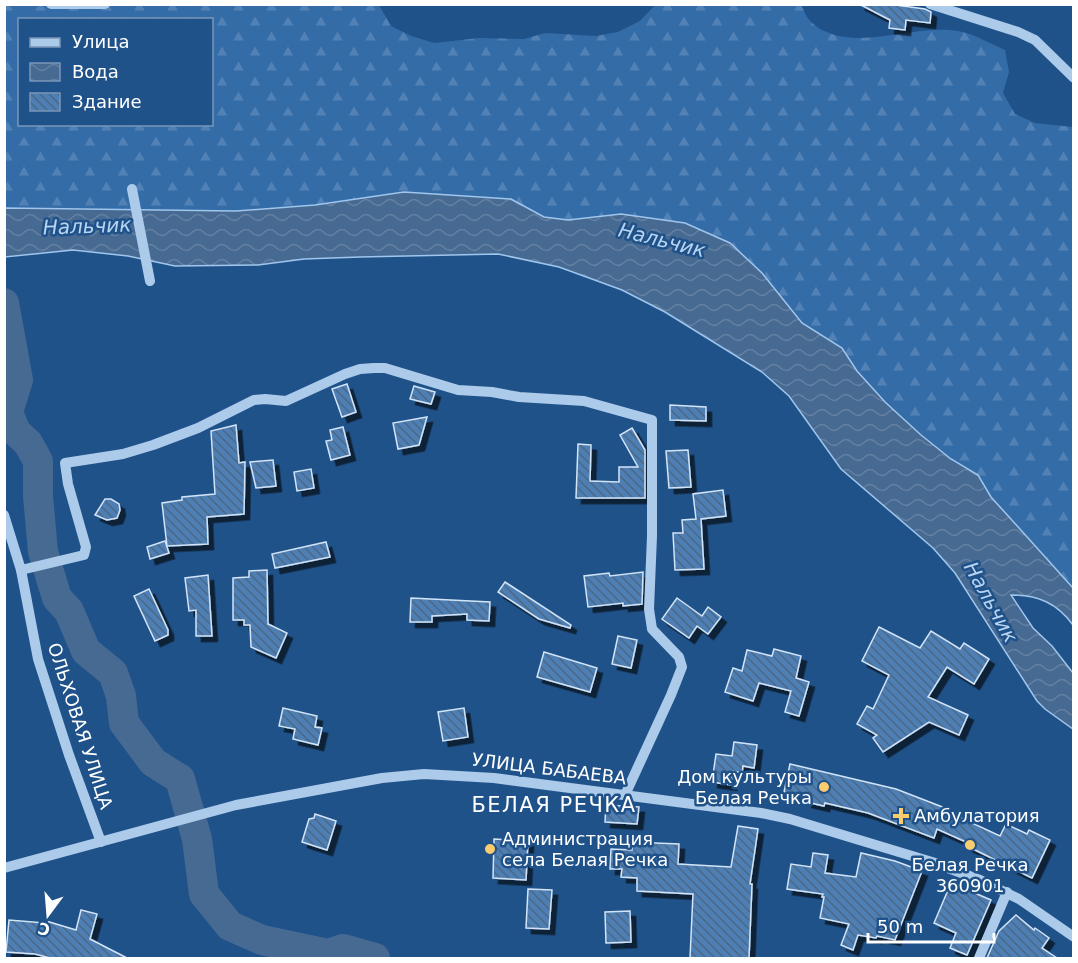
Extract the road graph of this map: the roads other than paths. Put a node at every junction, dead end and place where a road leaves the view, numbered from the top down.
1 (51, 4) edge
2 (105, 4) edge
3 (930, 4) edge
4 (1074, 78) edge
5 (133, 192) dead end
6 (150, 279) dead end
7 (4, 515) edge
8 (21, 570) junction
9 (625, 795) junction
10 (101, 842) junction
11 (4, 868) edge
12 (1007, 892) junction
13 (1074, 937) edge
14 (979, 958) edge

1 - 2 street
3 - 4 street
5 - 6 street
7 - 8 street, ОЛЬХОВАЯ УЛИЦА
8 - 9 street
8 - 10 street, ОЛЬХОВАЯ УЛИЦА
9 - 10 street, УЛИЦА БАБАЕВА
9 - 12 street, УЛИЦА БАБАЕВА
10 - 11 street, УЛИЦА БАБАЕВА
12 - 13 street, УЛИЦА БАБАЕВА
12 - 14 street

